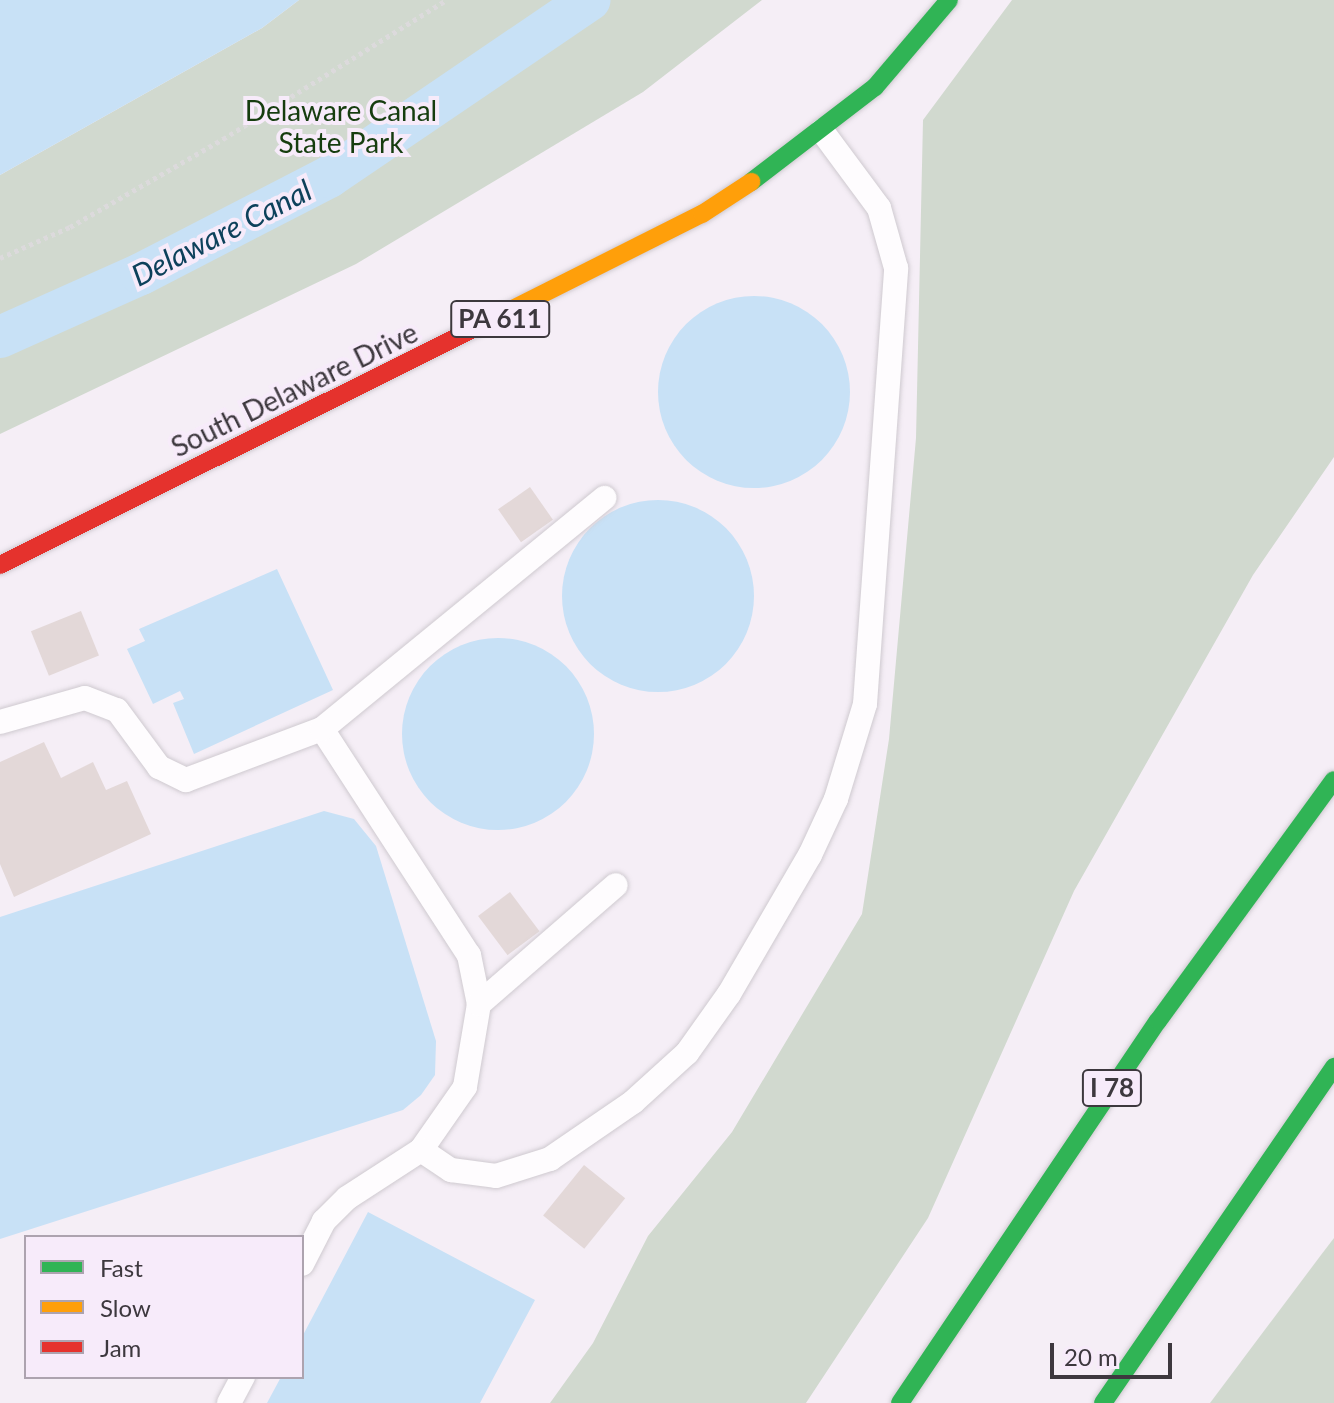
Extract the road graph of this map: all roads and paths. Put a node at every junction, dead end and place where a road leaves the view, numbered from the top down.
1 (446, 0) edge
2 (949, 0) edge
3 (822, 131) junction
4 (0, 258) edge
5 (604, 498) dead end
6 (0, 565) edge
7 (0, 722) edge
8 (322, 729) junction
9 (1334, 780) edge
10 (616, 885) dead end
11 (479, 1004) junction
12 (1334, 1067) edge
13 (421, 1150) junction
14 (304, 1260) edge
15 (242, 1379) edge
16 (229, 1403) edge
17 (900, 1403) edge
18 (1103, 1403) edge

1 - 4 path
2 - 3 highway, South Delaware Drive / PA 611
3 - 6 highway, South Delaware Drive / PA 611
3 - 13 lane
5 - 8 lane
7 - 8 lane
8 - 11 lane
9 - 17 highway, I 78
10 - 11 lane
11 - 13 lane
12 - 18 highway
13 - 14 lane
15 - 16 lane

